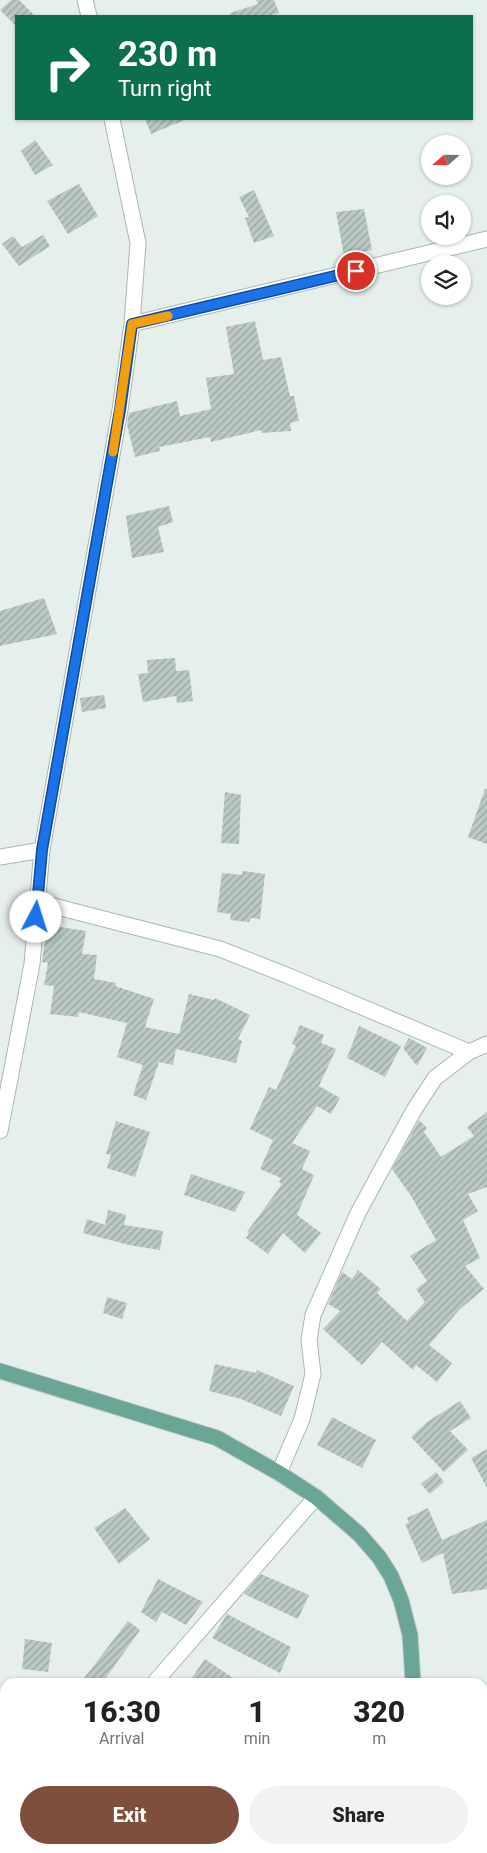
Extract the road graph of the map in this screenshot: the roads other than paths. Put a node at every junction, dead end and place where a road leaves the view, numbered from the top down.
1 (85, 0) edge
2 (89, 15) edge
3 (112, 120) edge
4 (487, 239) edge
5 (132, 324) junction
6 (42, 850) junction
7 (0, 857) edge
8 (38, 902) junction
9 (487, 1044) edge
10 (469, 1052) junction
11 (0, 1131) edge
12 (0, 1371) edge
13 (279, 1473) junction
14 (316, 1497) junction
15 (158, 1678) edge
16 (413, 1678) edge

1 - 2 street
3 - 5 street
4 - 5 street
5 - 6 street
6 - 7 street
6 - 8 street
8 - 10 street
8 - 11 street
9 - 10 street
10 - 13 street
12 - 13 main road
13 - 14 main road
14 - 15 street
14 - 16 main road

